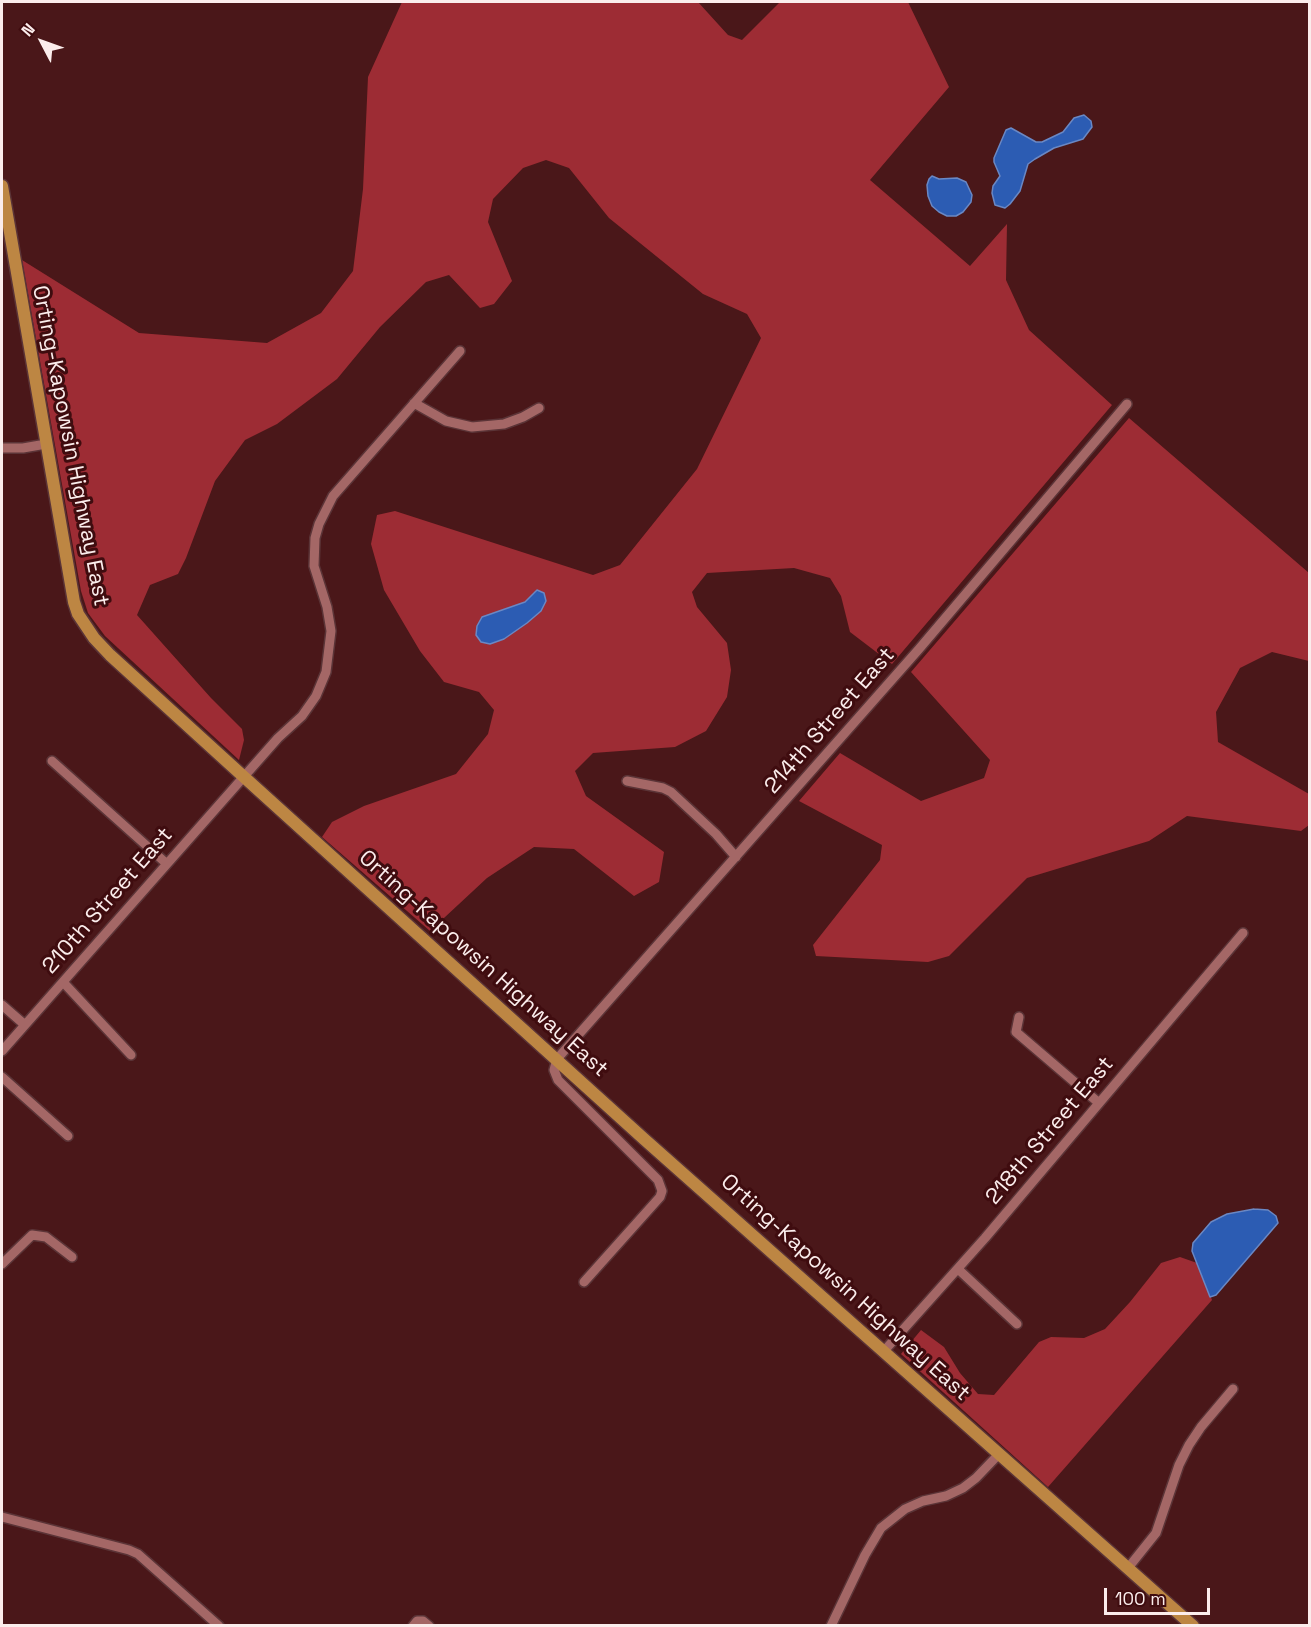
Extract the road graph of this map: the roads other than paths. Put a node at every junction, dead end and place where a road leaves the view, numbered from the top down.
1 (2, 186) edge
2 (460, 351) dead end
3 (414, 403) junction
4 (1127, 404) dead end
5 (539, 408) dead end
6 (46, 444) junction
7 (2, 448) edge
8 (52, 761) dead end
9 (244, 777) junction
10 (627, 781) dead end
11 (736, 857) junction
12 (167, 864) junction
13 (1243, 933) dead end
14 (63, 982) junction
15 (2, 1005) edge
16 (1019, 1017) dead end
17 (25, 1025) junction
18 (2, 1051) edge
19 (131, 1055) dead end
20 (557, 1059) junction
21 (2, 1077) edge
22 (1099, 1103) junction
23 (68, 1136) dead end
24 (72, 1257) dead end
25 (2, 1264) edge
26 (958, 1269) junction
27 (584, 1282) dead end
28 (1017, 1324) dead end
29 (884, 1351) junction
30 (1233, 1389) dead end
31 (999, 1454) junction
32 (2, 1517) edge
33 (1128, 1568) junction
34 (219, 1626) edge
35 (413, 1626) edge
36 (429, 1626) edge
37 (831, 1626) edge
38 (1193, 1626) edge

1 - 6 main road, Orting-Kapowsin Highway East
2 - 3 street, 210th Street East
3 - 5 street
3 - 9 street, 210th Street East
4 - 11 street, 214th Street East
6 - 7 street
6 - 9 main road, Orting-Kapowsin Highway East
8 - 12 street
9 - 12 street, 210th Street East
9 - 20 main road, Orting-Kapowsin Highway East
10 - 11 street
11 - 20 street, 214th Street East
12 - 14 street, 210th Street East
13 - 22 street, 218th Street East
14 - 17 street, 210th Street East
14 - 19 street
15 - 17 street
16 - 22 street
17 - 18 street, 210th Street East
20 - 27 street
20 - 29 main road, Orting-Kapowsin Highway East
21 - 23 street
22 - 26 street, 218th Street East
24 - 25 street
26 - 28 street
26 - 29 street, 218th Street East
29 - 31 main road, Orting-Kapowsin Highway East
30 - 33 street
31 - 33 main road, Orting-Kapowsin Highway East
31 - 37 street
32 - 34 street
33 - 38 main road, Orting-Kapowsin Highway East
35 - 36 street

